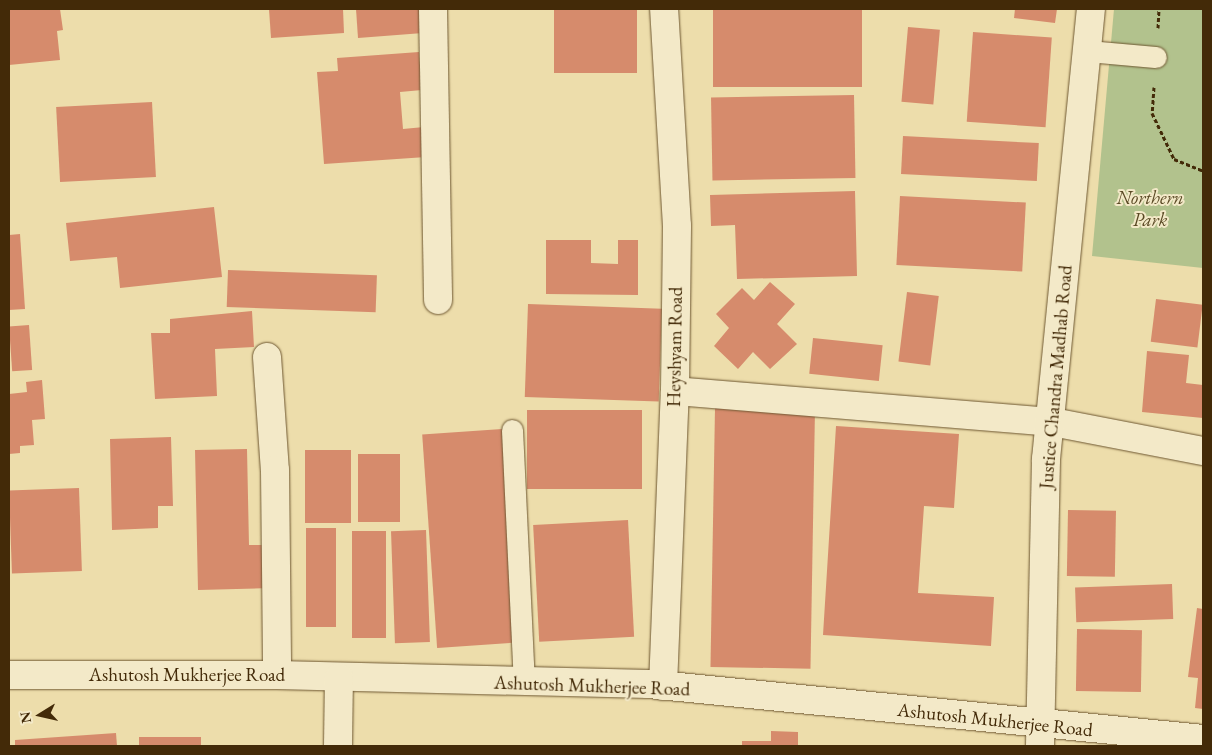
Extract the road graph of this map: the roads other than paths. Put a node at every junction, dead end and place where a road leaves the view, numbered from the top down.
1 (433, 9) edge
2 (664, 9) edge
3 (1091, 9) edge
4 (1087, 51) junction
5 (1156, 57) dead end
6 (438, 300) dead end
7 (267, 357) dead end
8 (675, 391) junction
9 (1052, 422) junction
10 (512, 430) dead end
11 (1203, 451) edge
12 (9, 675) edge
13 (277, 675) junction
14 (339, 678) junction
15 (524, 683) junction
16 (663, 686) junction
17 (1040, 736) edge
18 (1203, 739) edge
19 (338, 746) edge

1 - 6 street
2 - 8 street, Heyshyam Road
3 - 4 street, Justice Chandra Madhab Road
4 - 5 lane
4 - 9 street, Justice Chandra Madhab Road
7 - 13 street
8 - 9 street
8 - 16 street, Heyshyam Road
9 - 11 street
9 - 17 street, Justice Chandra Madhab Road
10 - 15 lane
12 - 13 street, Ashutosh Mukherjee Road
13 - 14 street, Ashutosh Mukherjee Road
14 - 15 street, Ashutosh Mukherjee Road
14 - 19 street
15 - 16 street, Ashutosh Mukherjee Road
16 - 17 street, Ashutosh Mukherjee Road
17 - 18 street, Ashutosh Mukherjee Road

